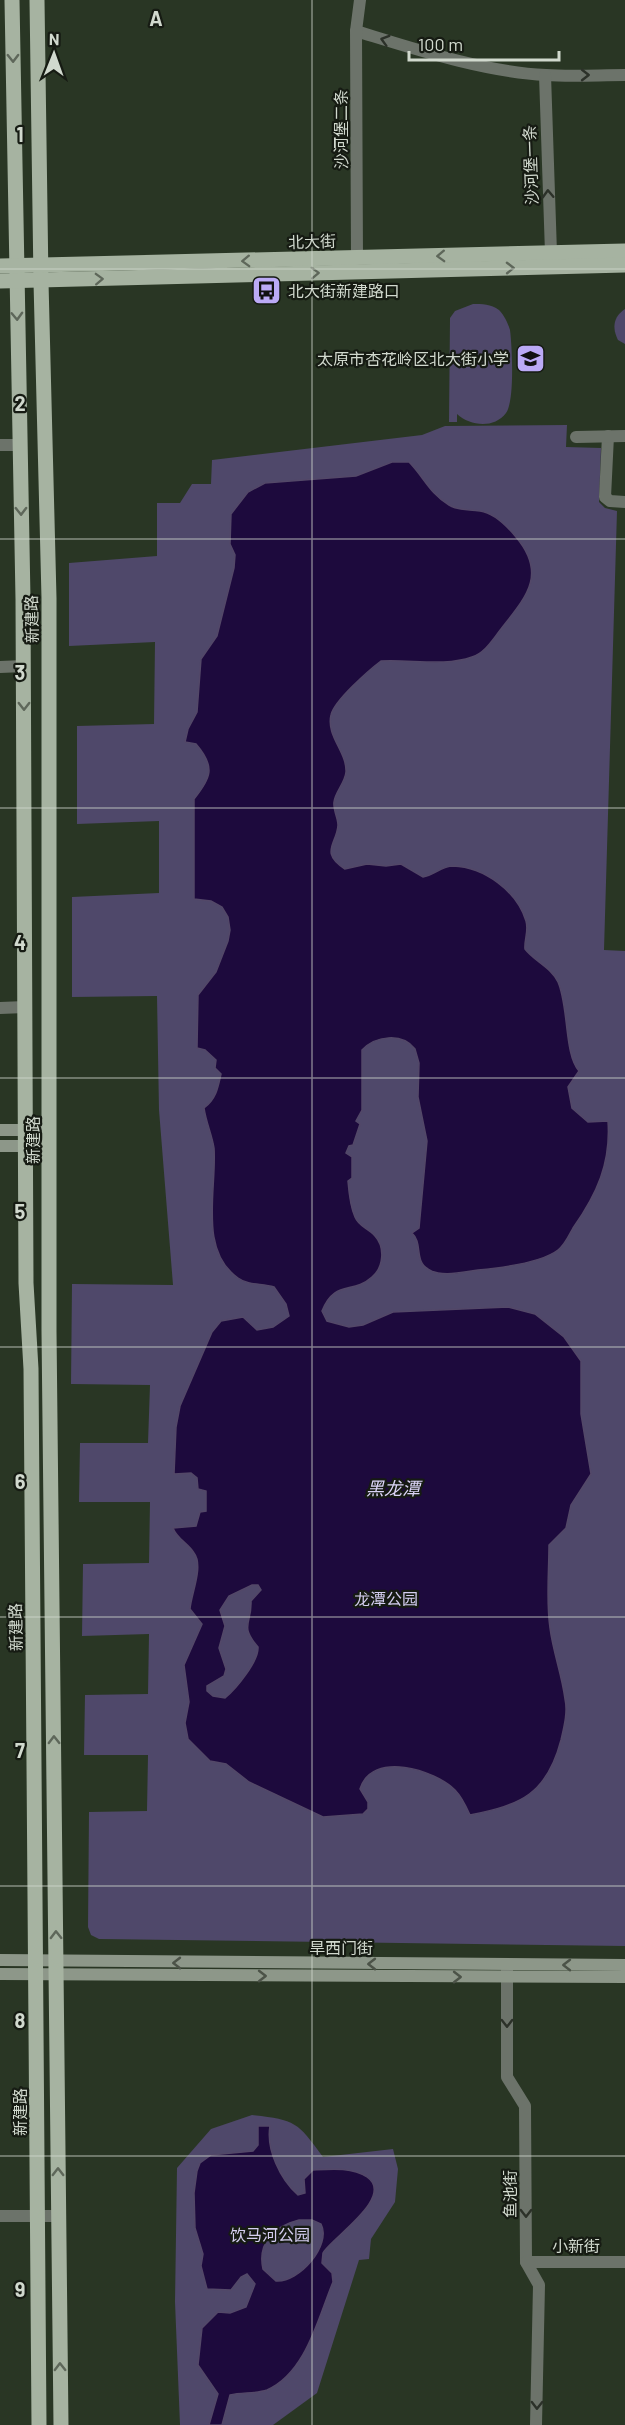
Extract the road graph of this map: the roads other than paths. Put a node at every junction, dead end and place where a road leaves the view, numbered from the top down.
1 (12, 0) edge
2 (38, 0) edge
3 (360, 0) edge
4 (356, 31) junction
5 (544, 75) junction
6 (625, 75) edge
7 (625, 251) edge
8 (550, 253) junction
9 (357, 258) junction
10 (625, 265) edge
11 (0, 266) edge
12 (16, 266) junction
13 (42, 274) junction
14 (0, 281) edge
15 (16, 282) junction
16 (608, 436) junction
17 (625, 436) edge
18 (576, 437) dead end
19 (0, 445) edge
20 (20, 445) junction
21 (625, 502) edge
22 (24, 666) junction
23 (0, 667) edge
24 (25, 1007) junction
25 (0, 1008) edge
26 (0, 1130) edge
27 (26, 1130) junction
28 (50, 1138) junction
29 (0, 1146) edge
30 (26, 1146) junction
31 (0, 1960) edge
32 (625, 1965) edge
33 (37, 1968) junction
34 (57, 1968) junction
35 (507, 1971) junction
36 (0, 1974) edge
37 (625, 1977) edge
38 (0, 2216) edge
39 (38, 2216) junction
40 (58, 2216) junction
41 (526, 2262) junction
42 (625, 2262) edge
43 (39, 2425) edge
44 (61, 2425) edge
45 (536, 2425) edge

1 -> 12 main road, 新建路
2 - 13 main road, 新建路
3 - 4 street, 沙河堡二条
5 -> 4 street
4 - 9 street, 沙河堡二条
5 -> 6 street
8 -> 5 street, 沙河堡一条
7 - 8 main road, 北大街
8 -> 9 main road, 北大街
9 -> 13 main road, 北大街
13 -> 10 main road
11 - 12 main road, 北大街
12 - 13 main road, 北大街
12 - 15 main road, 新建路
13 - 15 main road, 北大街
13 - 28 main road, 新建路
14 - 15 main road, 北大街
15 -> 20 main road, 新建路
16 - 17 street
16 - 18 street
16 - 21 street
19 - 20 street
20 -> 22 main road, 新建路
22 - 23 street
22 -> 24 main road, 新建路
24 - 25 street
24 - 27 main road, 新建路
26 - 27 main road
27 - 28 main road
27 - 30 main road, 新建路
28 - 30 main road
34 -> 28 main road, 新建路
29 - 30 main road
30 - 33 main road, 新建路
31 - 33 main road
32 -> 35 main road, 旱西门街
33 - 34 main road, 旱西门街
33 - 36 main road
33 - 39 main road, 新建路
34 - 35 main road, 旱西门街
40 -> 34 main road, 新建路
35 - 37 main road, 旱西门街
35 -> 41 street, 鱼池街
38 - 39 street
39 - 40 street
39 - 43 main road, 新建路
44 -> 40 main road, 新建路
41 - 42 street, 小新街
41 -> 45 street, 鱼池街

